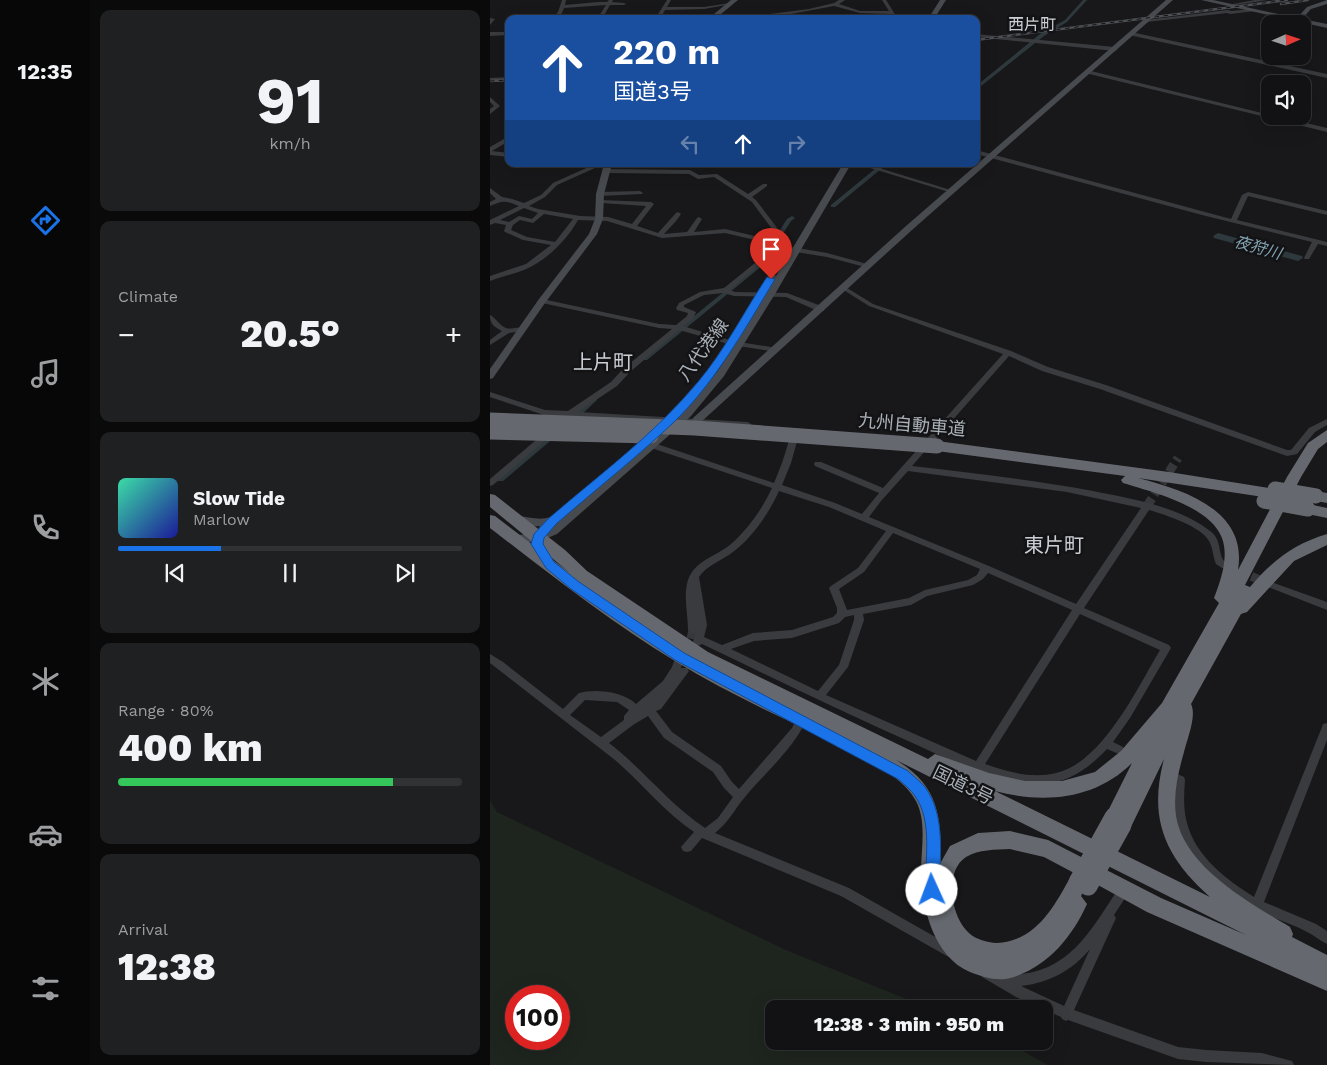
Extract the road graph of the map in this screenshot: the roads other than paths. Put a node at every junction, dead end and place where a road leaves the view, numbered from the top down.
1 (660, 0) edge
2 (668, 0) edge
3 (673, 0) edge
4 (843, 0) edge
5 (884, 0) edge
6 (934, 0) edge
7 (943, 0) edge
8 (1170, 0) edge
9 (1204, 0) edge
10 (1265, 0) edge
11 (565, 2) edge
12 (610, 2) edge
13 (733, 2) edge
14 (1327, 2) edge
15 (624, 4) dead end
16 (836, 5) junction
17 (1230, 5) junction
18 (663, 9) junction
19 (1253, 10) junction
20 (795, 11) junction
21 (857, 11) junction
22 (892, 13) joint
23 (556, 15) edge
24 (602, 15) edge
25 (659, 15) edge
26 (715, 15) edge
27 (776, 15) edge
28 (796, 15) edge
29 (857, 15) edge
30 (925, 15) edge
31 (934, 15) edge
32 (1273, 15) edge
33 (1306, 15) edge
34 (490, 19) edge
35 (1146, 21) junction
36 (1311, 23) edge
37 (490, 24) edge
38 (1327, 26) edge
39 (505, 33) edge
40 (490, 34) edge
41 (1131, 34) junction
42 (980, 35) edge
43 (1033, 41) joint
44 (1041, 42) joint
45 (1115, 48) junction
46 (1261, 63) edge
47 (1273, 65) edge
48 (1088, 72) junction
49 (1327, 76) edge
50 (505, 79) edge
51 (490, 80) edge
52 (505, 84) edge
53 (490, 85) edge
54 (490, 99) edge
55 (490, 112) edge
56 (1327, 130) edge
57 (505, 141) edge
58 (490, 151) edge
59 (980, 153) edge
60 (500, 155) junction
61 (505, 155) edge
62 (991, 156) junction
63 (490, 161) edge
64 (980, 166) edge
65 (593, 167) joint
66 (607, 167) edge
67 (838, 167) edge
68 (845, 167) edge
69 (871, 167) edge
70 (978, 167) edge
71 (878, 169) joint
72 (765, 185) dead end
73 (490, 190) edge
74 (951, 191) junction
75 (640, 192) dead end
76 (600, 197) junction
77 (748, 197) junction
78 (500, 199) junction
79 (490, 204) edge
80 (524, 206) junction
81 (543, 212) junction
82 (1327, 213) edge
83 (678, 214) dead end
84 (577, 217) junction
85 (599, 219) junction
86 (698, 219) dead end
87 (1234, 220) junction
88 (492, 222) edge
89 (510, 224) junction
90 (634, 226) junction
91 (689, 234) junction
92 (659, 235) junction
93 (1316, 241) junction
94 (555, 244) junction
95 (1327, 244) edge
96 (772, 245) junction
97 (792, 249) junction
98 (1307, 258) dead end
99 (869, 266) junction
100 (490, 279) edge
101 (844, 288) junction
102 (723, 290) junction
103 (766, 294) junction
104 (542, 301) junction
105 (821, 309) junction
106 (490, 317) edge
107 (678, 328) junction
108 (522, 329) junction
109 (507, 331) junction
110 (490, 343) edge
111 (736, 343) junction
112 (774, 350) junction
113 (1008, 353) junction
114 (490, 376) edge
115 (490, 394) edge
116 (539, 412) junction
117 (569, 414) junction
118 (490, 419) edge
119 (676, 419) junction
120 (697, 420) junction
121 (1327, 422) edge
122 (528, 426) junction
123 (796, 429) junction
124 (490, 433) edge
125 (1327, 435) edge
126 (1327, 444) edge
127 (651, 445) junction
128 (935, 446) junction
129 (818, 464) dead end
130 (908, 468) junction
131 (1128, 480) junction
132 (490, 483) edge
133 (776, 488) junction
134 (884, 492) junction
135 (1270, 494) junction
136 (490, 498) edge
137 (1319, 502) edge
138 (1147, 506) junction
139 (1327, 514) edge
140 (864, 518) junction
141 (490, 520) edge
142 (516, 520) junction
143 (556, 523) junction
144 (891, 530) junction
145 (538, 537) junction
146 (512, 538) junction
147 (1327, 539) edge
148 (555, 560) junction
149 (1225, 566) dead end
150 (986, 568) junction
151 (695, 576) junction
152 (1271, 584) tunnel mouth
153 (1327, 606) edge
154 (1078, 609) junction
155 (858, 612) junction
156 (842, 614) junction
157 (1219, 627) junction
158 (693, 630) tunnel mouth
159 (721, 649) junction
160 (690, 654) junction
161 (490, 658) edge
162 (819, 696) junction
163 (768, 704) junction
164 (1176, 704) junction
165 (635, 711) junction
166 (650, 711) junction
167 (563, 715) junction
168 (801, 721) junction
169 (629, 722) junction
170 (1327, 727) edge
171 (602, 742) junction
172 (1107, 744) junction
173 (1119, 750) dead end
174 (978, 766) junction
175 (1173, 777) dead end
176 (739, 796) junction
177 (701, 834) junction
178 (687, 847) dead end
179 (1083, 884) junction
180 (1122, 893) junction
181 (1257, 905) junction
182 (1327, 938) edge
183 (1327, 961) edge
184 (1290, 964) junction
185 (1327, 966) edge
186 (1327, 975) edge
187 (1327, 980) edge
188 (1000, 982) junction
189 (1327, 987) edge
190 (1066, 1015) junction
191 (1288, 1065) edge

1 - 2 street
2 - 3 street
2 - 18 street
4 - 16 street
5 - 22 street
6 - 30 street
7 - 31 street
8 - 35 street
9 - 17 street
10 - 17 street
11 - 12 street
11 - 23 street
12 - 15 street
12 - 24 street
13 - 18 street
13 - 26 street
14 - 33 street
16 - 20 street
16 - 21 street
17 - 19 street
18 - 25 street
19 - 32 street
19 - 35 street
20 - 27 street
20 - 28 street
21 - 22 street
21 - 29 street
34 - 37 street
35 - 41 street
36 - 38 street
39 - 40 street
41 - 45 street
41 - 46 street
42 - 43 street
43 - 44 street
44 - 45 street
45 - 48 street
47 - 49 street
48 - 56 street
48 - 62 street
50 - 51 street
52 - 53 street
54 - 55 street
57 - 58 street
58 - 60 street
59 - 62 street
60 - 61 street
60 - 63 street
62 - 64 street
62 - 87 street
65 - 66 street
65 - 80 street
66 - 76 street
66 - 77 street
67 - 97 street, 八代港線
68 - 97 street, 八代港線
69 - 71 street
70 - 74 street
71 - 74 street
72 - 77 street
73 - 78 street
74 - 99 street
75 - 76 street
76 - 85 street
76 - 90 street
77 - 96 street
78 - 79 street
78 - 80 street
80 - 81 street
80 - 88 street
81 - 84 street
81 - 89 street
82 - 87 street
83 - 92 street
84 - 85 street
84 - 94 street
85 - 90 street
85 - 104 street
86 - 91 street
87 - 93 street
88 - 89 street
89 - 94 street
90 - 92 street
91 - 92 street
91 - 96 street
93 - 95 street
93 - 98 street
94 - 100 street
96 - 97 street
96 - 102 street
97 - 99 street
97 - 103 street, 八代港線
99 - 101 street
101 - 105 street
101 - 113 street
102 - 103 street
102 - 107 street
103 - 105 street
103 - 111 street, 八代港線
104 - 107 street
104 - 108 street
105 - 112 street
106 - 109 street
107 - 111 street
107 - 117 street
108 - 109 street
108 - 114 street
109 - 110 street
111 - 112 street
111 - 119 street, 八代港線
112 - 120 street
113 - 121 street
113 - 128 street
115 - 116 street
116 - 117 street
116 - 132 street
117 - 119 street
118 - 122 highway, 九州自動車道, bridge
119 - 120 street
119 - 127 street, 八代港線
119 - 143 street, 八代港線
120 - 123 street
122 - 124 highway, bridge
122 - 128 highway, 九州自動車道, bridge
123 - 128 street
123 - 133 street
125 - 157 highway
126 - 157 highway
127 - 133 street
127 - 143 street, 八代港線
128 - 130 street
128 - 131 highway, 九州自動車道
128 - 135 highway, 九州自動車道
129 - 134 street
130 - 134 street
130 - 138 street
131 - 135 highway, 九州自動車道
131 - 157 highway
133 - 140 street
133 - 151 street
134 - 140 street
135 - 137 highway, 九州自動車道, bridge
136 - 142 highway, 国道3号
137 - 139 highway, 九州自動車道
138 - 149 street
138 - 154 street
140 - 144 street
141 - 146 highway, 国道3号
142 - 143 street
142 - 145 highway, 国道3号
143 - 145 street, 八代港線
143 - 148 street
144 - 150 street
144 - 156 street
145 - 146 street
145 - 148 highway, 国道3号
146 - 148 highway, 国道3号
147 - 157 highway
148 - 160 highway, 国道3号
150 - 154 street
150 - 155 street
151 - 158 street
151 - 160 street
152 - 153 street
154 - 172 street
154 - 174 street
155 - 156 street
155 - 162 street
156 - 159 street
157 - 164 highway
159 - 160 street
159 - 162 street
160 - 163 highway, 国道3号
160 - 164 highway
160 - 165 street
160 - 166 street
160 - 185 highway, 国道3号
161 - 167 street
162 - 174 street
163 - 168 highway
163 - 186 highway, 国道3号
164 - 179 highway, bridge
164 - 183 highway
165 - 167 street
165 - 169 street
166 - 169 street
166 - 176 street
167 - 171 street
168 - 176 street
168 - 179 highway
169 - 171 street
170 - 181 street
171 - 177 street
172 - 173 street
172 - 174 street
175 - 181 street
176 - 177 street
177 - 178 street
177 - 188 street
179 - 180 highway
180 - 184 highway
180 - 188 street
180 - 190 street
181 - 182 street
184 - 187 highway
184 - 189 street
188 - 190 street
190 - 191 street

